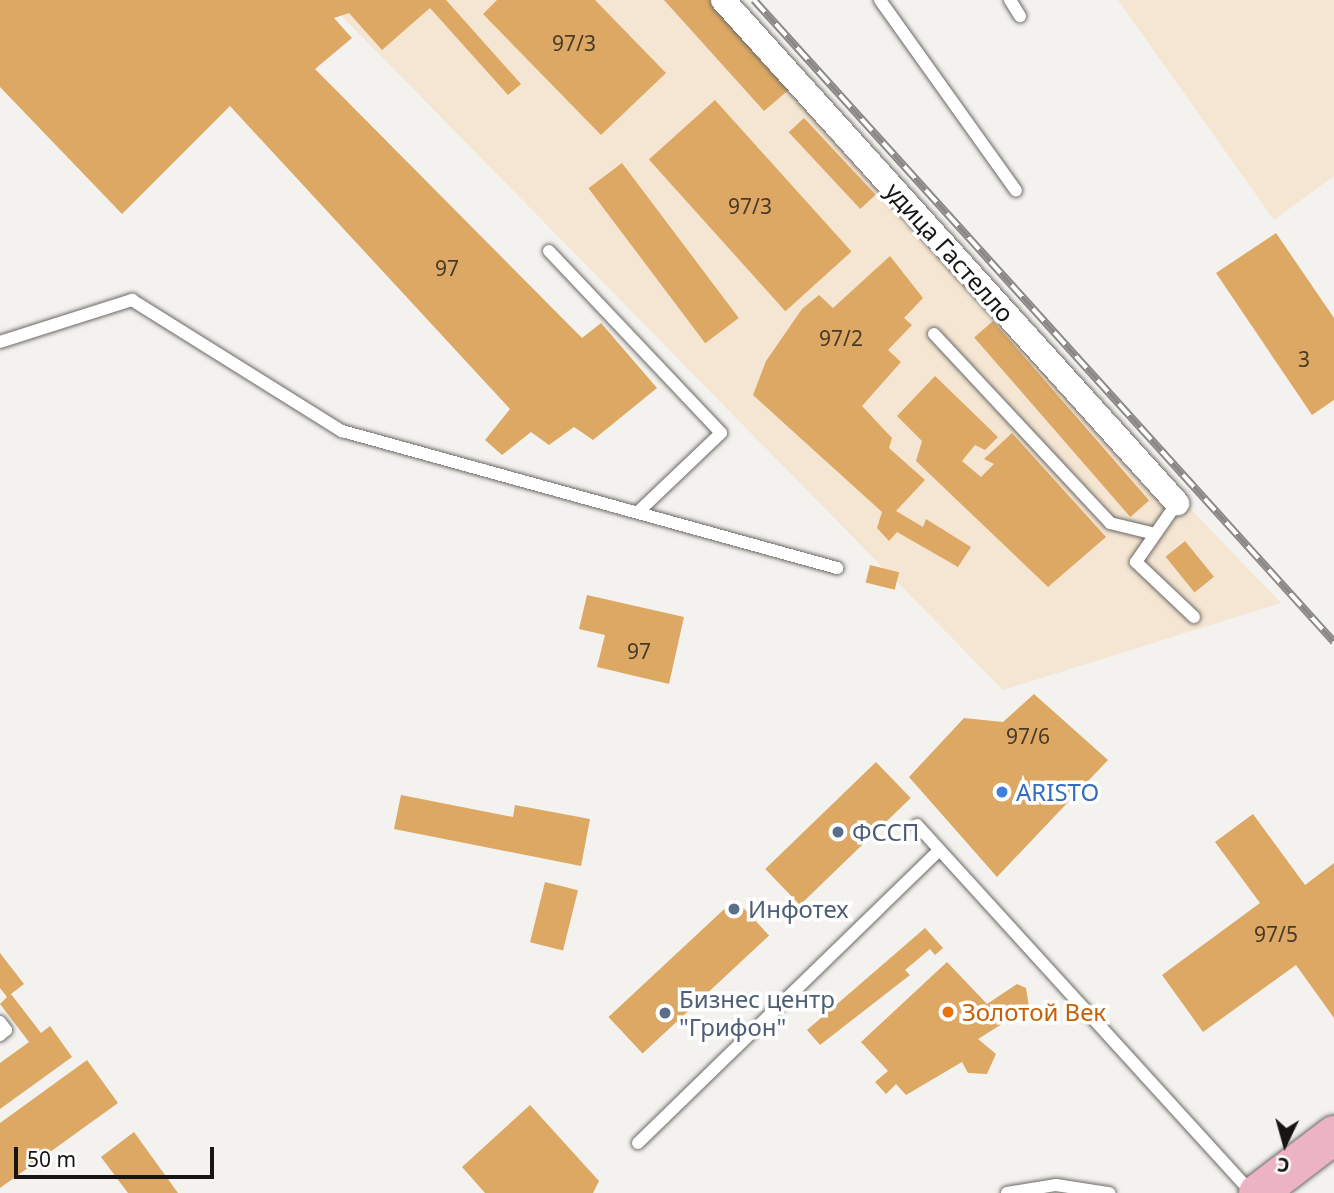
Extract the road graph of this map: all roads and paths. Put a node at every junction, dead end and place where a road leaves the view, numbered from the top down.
1 (723, 0) edge
2 (880, 0) edge
3 (1010, 0) edge
4 (1020, 16) dead end
5 (1016, 191) dead end
6 (549, 251) dead end
7 (934, 334) dead end
8 (0, 342) edge
9 (1177, 503) joint
10 (638, 512) junction
11 (1155, 534) junction
12 (837, 568) dead end
13 (1194, 617) dead end
14 (917, 825) dead end
15 (939, 850) junction
16 (0, 1022) edge
17 (0, 1035) edge
18 (1334, 1135) edge
19 (638, 1143) dead end
20 (1007, 1193) edge
21 (1109, 1193) edge
22 (1252, 1193) edge
23 (1258, 1193) edge

1 - 9 street, удица Гастелло
2 - 5 lane
3 - 4 lane
6 - 10 lane
7 - 11 lane
8 - 10 lane
9 - 11 lane
10 - 12 lane
11 - 13 lane
14 - 15 lane
15 - 19 lane
15 - 22 lane
16 - 17 lane
18 - 23 main road
20 - 21 lane

